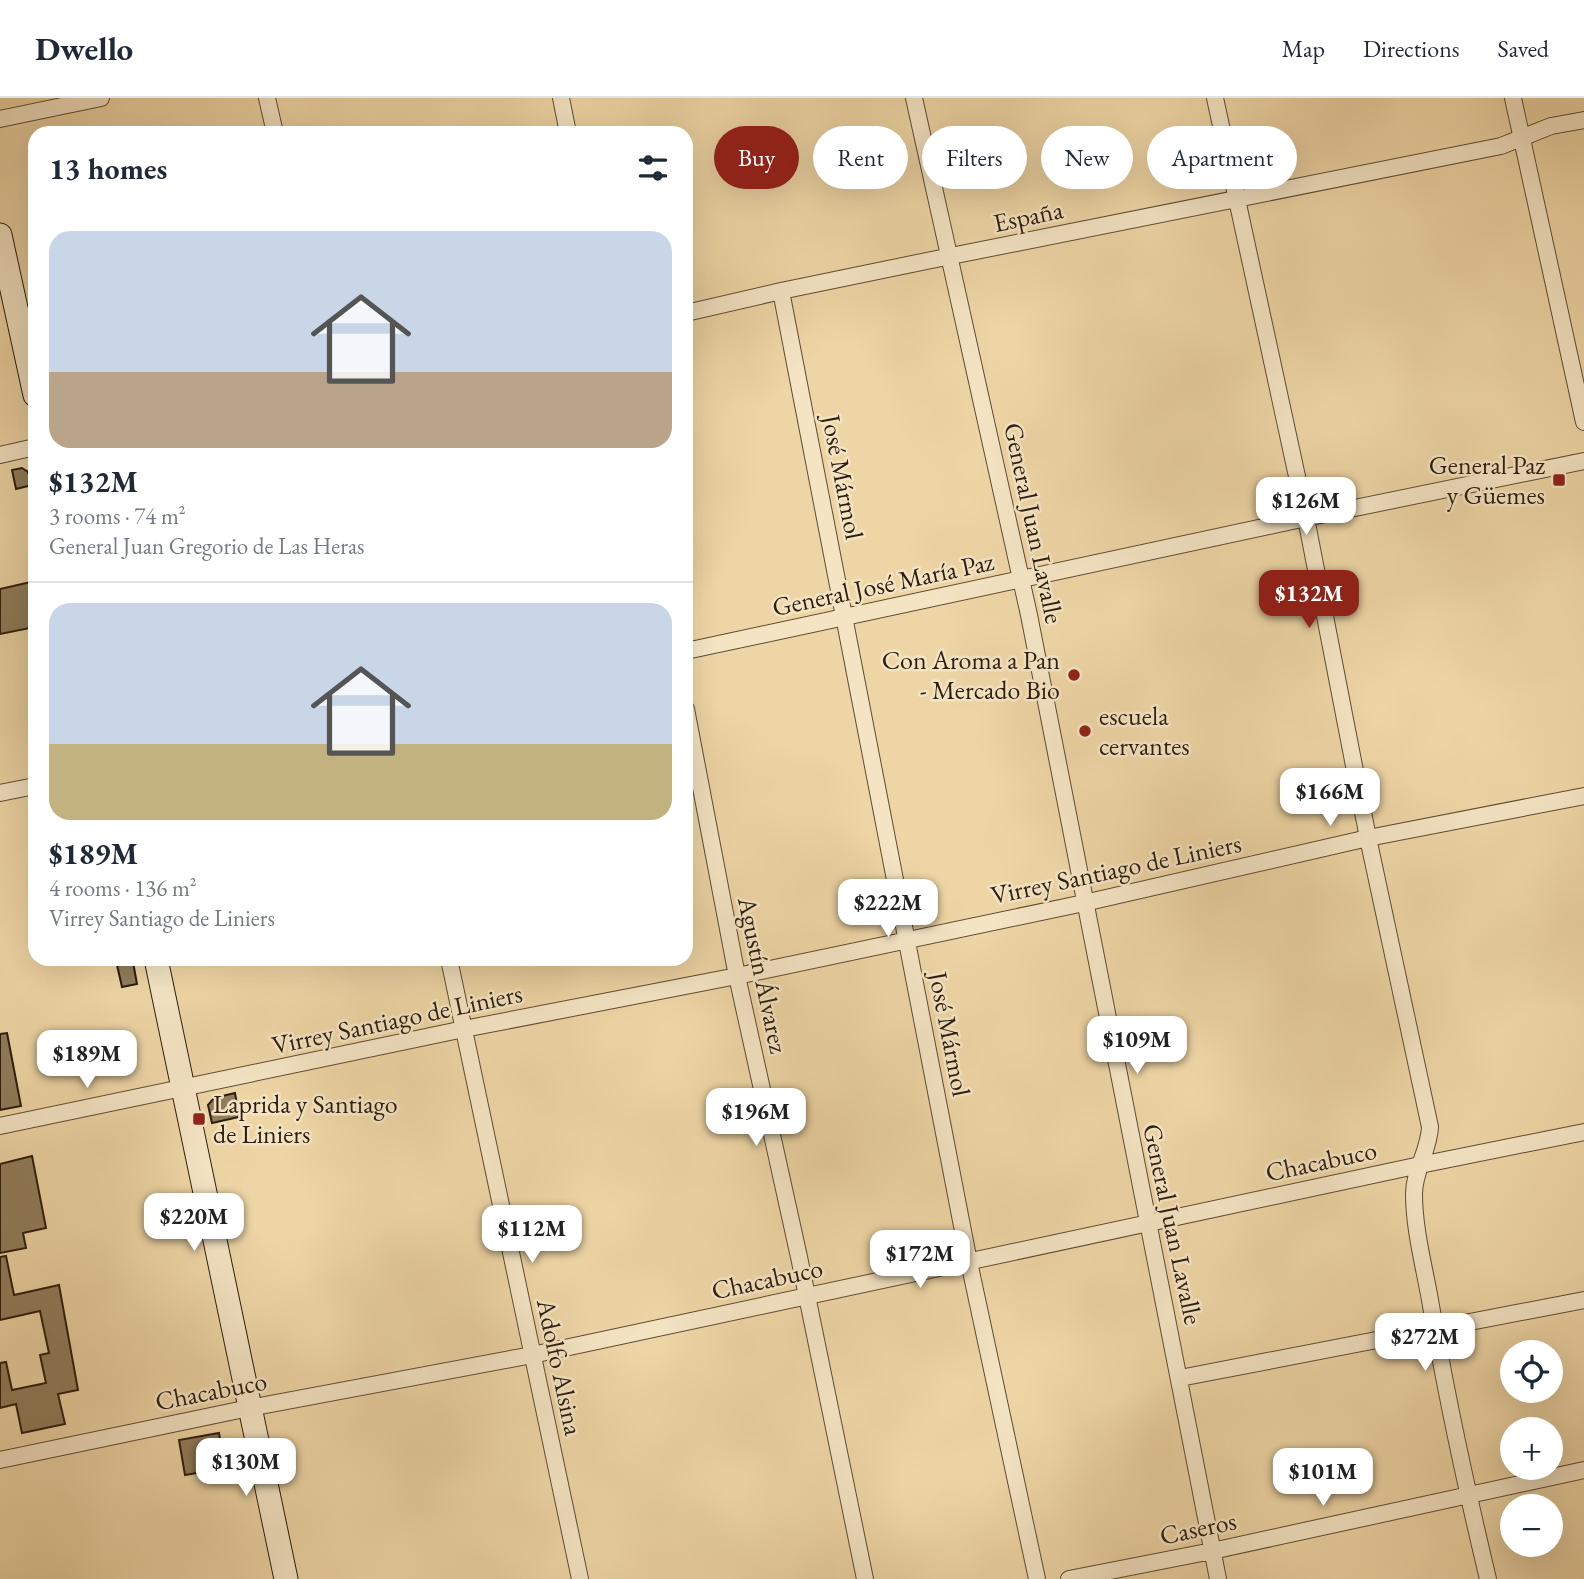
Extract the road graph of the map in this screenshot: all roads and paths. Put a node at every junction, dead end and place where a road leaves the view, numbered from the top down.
1 (100, 98) edge
2 (267, 98) edge
3 (561, 98) edge
4 (914, 98) edge
5 (1214, 98) edge
6 (1513, 98) edge
7 (0, 119) edge
8 (1584, 120) edge
9 (273, 126) edge
10 (567, 126) edge
11 (1522, 137) junction
12 (1237, 198) junction
13 (0, 235) edge
14 (951, 256) junction
15 (782, 291) junction
16 (693, 311) edge
17 (28, 363) edge
18 (1584, 422) edge
19 (28, 449) edge
20 (0, 455) edge
21 (1584, 461) edge
22 (1306, 518) junction
23 (1022, 580) junction
24 (845, 618) junction
25 (693, 650) edge
26 (693, 746) edge
27 (28, 787) edge
28 (0, 793) edge
29 (1584, 796) edge
30 (1368, 838) junction
31 (1084, 903) junction
32 (907, 939) junction
33 (157, 966) edge
34 (450, 966) edge
35 (737, 976) junction
36 (464, 1029) junction
37 (182, 1089) junction
38 (0, 1126) edge
39 (1584, 1132) edge
40 (1420, 1165) junction
41 (1148, 1224) junction
42 (969, 1262) junction
43 (806, 1295) junction
44 (1584, 1300) edge
45 (1435, 1329) junction
46 (532, 1355) junction
47 (1180, 1378) junction
48 (249, 1408) junction
49 (0, 1460) edge
50 (1584, 1470) edge
51 (1468, 1496) junction
52 (1212, 1551) junction
53 (286, 1579) edge
54 (580, 1579) edge
55 (865, 1579) edge
56 (1037, 1579) edge
57 (1069, 1579) edge
58 (1218, 1579) edge
59 (1488, 1579) edge

1 - 7 street
2 - 9 street
3 - 10 street
4 - 14 street, General Juan Lavalle
5 - 12 street
6 - 11 street
8 - 11 street, España
11 - 12 street, España
11 - 18 street
12 - 14 street, España
12 - 22 street
13 - 17 street
14 - 15 street, España
14 - 23 street, General Juan Lavalle
15 - 16 street, España
15 - 24 street, José Mármol
19 - 20 street
21 - 22 street, General José María Paz
22 - 23 street, General José María Paz
22 - 30 street
23 - 24 street, General José María Paz
23 - 31 street, General Juan Lavalle
24 - 25 street, General José María Paz
24 - 32 street, José Mármol
26 - 35 street, Agustín Álvarez
27 - 28 street
29 - 30 street, Virrey Santiago de Liniers
30 - 31 street, Virrey Santiago de Liniers
30 - 40 street
31 - 32 street, Virrey Santiago de Liniers
31 - 41 street, General Juan Lavalle
32 - 35 street, Virrey Santiago de Liniers
32 - 42 street, José Mármol
33 - 37 street
34 - 36 street, Adolfo Alsina
35 - 36 street, Virrey Santiago de Liniers
35 - 43 street, Agustín Álvarez
36 - 37 street, Virrey Santiago de Liniers
36 - 46 street, Adolfo Alsina
37 - 38 street, Virrey Santiago de Liniers
37 - 48 street
39 - 40 street, Chacabuco
40 - 41 street, Chacabuco
40 - 45 street
41 - 42 street, Chacabuco
41 - 47 street, General Juan Lavalle
42 - 43 street, Chacabuco
42 - 56 street, José Mármol
43 - 46 street, Chacabuco
43 - 55 street, Agustín Álvarez
44 - 45 street
45 - 47 street
45 - 51 street
46 - 48 street, Chacabuco
46 - 54 street, Adolfo Alsina
47 - 52 street, General Juan Lavalle
48 - 49 street, Chacabuco
48 - 53 street
50 - 51 street, Caseros
51 - 52 street, Caseros
51 - 59 street
52 - 57 street, Caseros
52 - 58 street, General Juan Lavalle

